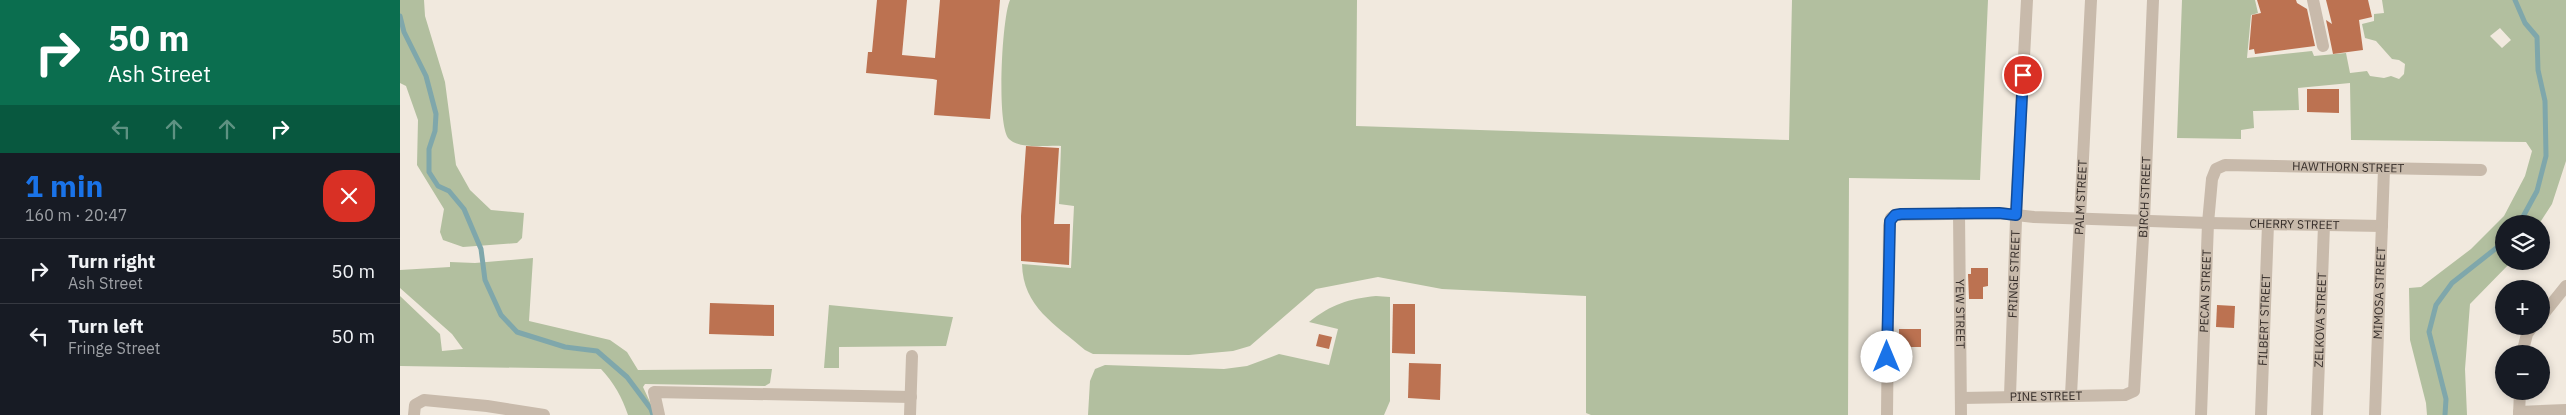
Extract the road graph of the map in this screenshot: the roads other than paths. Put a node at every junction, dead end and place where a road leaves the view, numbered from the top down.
1 (2026, 0) edge
2 (2090, 0) edge
3 (2153, 0) edge
4 (2313, 0) edge
5 (2322, 46) dead end
6 (2216, 169) joint
7 (2384, 169) junction
8 (2481, 170) dead end
9 (1959, 213) junction
10 (2016, 215) junction
11 (2080, 218) junction
12 (2144, 220) junction
13 (2208, 223) junction
14 (2268, 224) junction
15 (2324, 224) junction
16 (2382, 226) junction
17 (2566, 286) edge
18 (2550, 306) edge
19 (912, 356) dead end
20 (2131, 394) joint
21 (2071, 395) junction
22 (911, 396) junction
23 (2010, 396) junction
24 (1961, 398) junction
25 (2520, 400) edge
26 (487, 410) edge
27 (2566, 410) edge
28 (2519, 414) edge
29 (414, 415) edge
30 (544, 415) edge
31 (659, 415) edge
32 (910, 415) edge
33 (1887, 415) edge
34 (1962, 415) edge
35 (2201, 415) edge
36 (2261, 415) edge
37 (2317, 415) edge
38 (2375, 415) edge

1 - 10 street, FRINGE STREET
2 - 11 street, PALM STREET
3 - 12 street, BIRCH STREET
4 - 5 street
6 - 7 street, HAWTHORN STREET
6 - 13 street, PECAN STREET
7 - 8 street, HAWTHORN STREET
7 - 16 street, MIMOSA STREET
9 - 10 street, CHERRY STREET
9 - 24 street, YEW STREET
9 - 33 street, CHERRY STREET
10 - 11 street, CHERRY STREET
10 - 23 street, FRINGE STREET
11 - 12 street, CHERRY STREET
11 - 21 street, PALM STREET
12 - 13 street, CHERRY STREET
12 - 20 street, BIRCH STREET
13 - 14 street, CHERRY STREET
13 - 35 street, PECAN STREET
14 - 15 street, CHERRY STREET
14 - 36 street, FILBERT STREET
15 - 16 street, CHERRY STREET
15 - 37 street, ZELKOVA STREET
16 - 38 street, MIMOSA STREET
17 - 18 street
19 - 22 street
20 - 21 street, PINE STREET
21 - 23 street, PINE STREET
22 - 31 street
22 - 32 street
23 - 24 street, PINE STREET
24 - 34 street, YEW STREET
25 - 28 street
26 - 29 street
26 - 30 street
27 - 28 street

